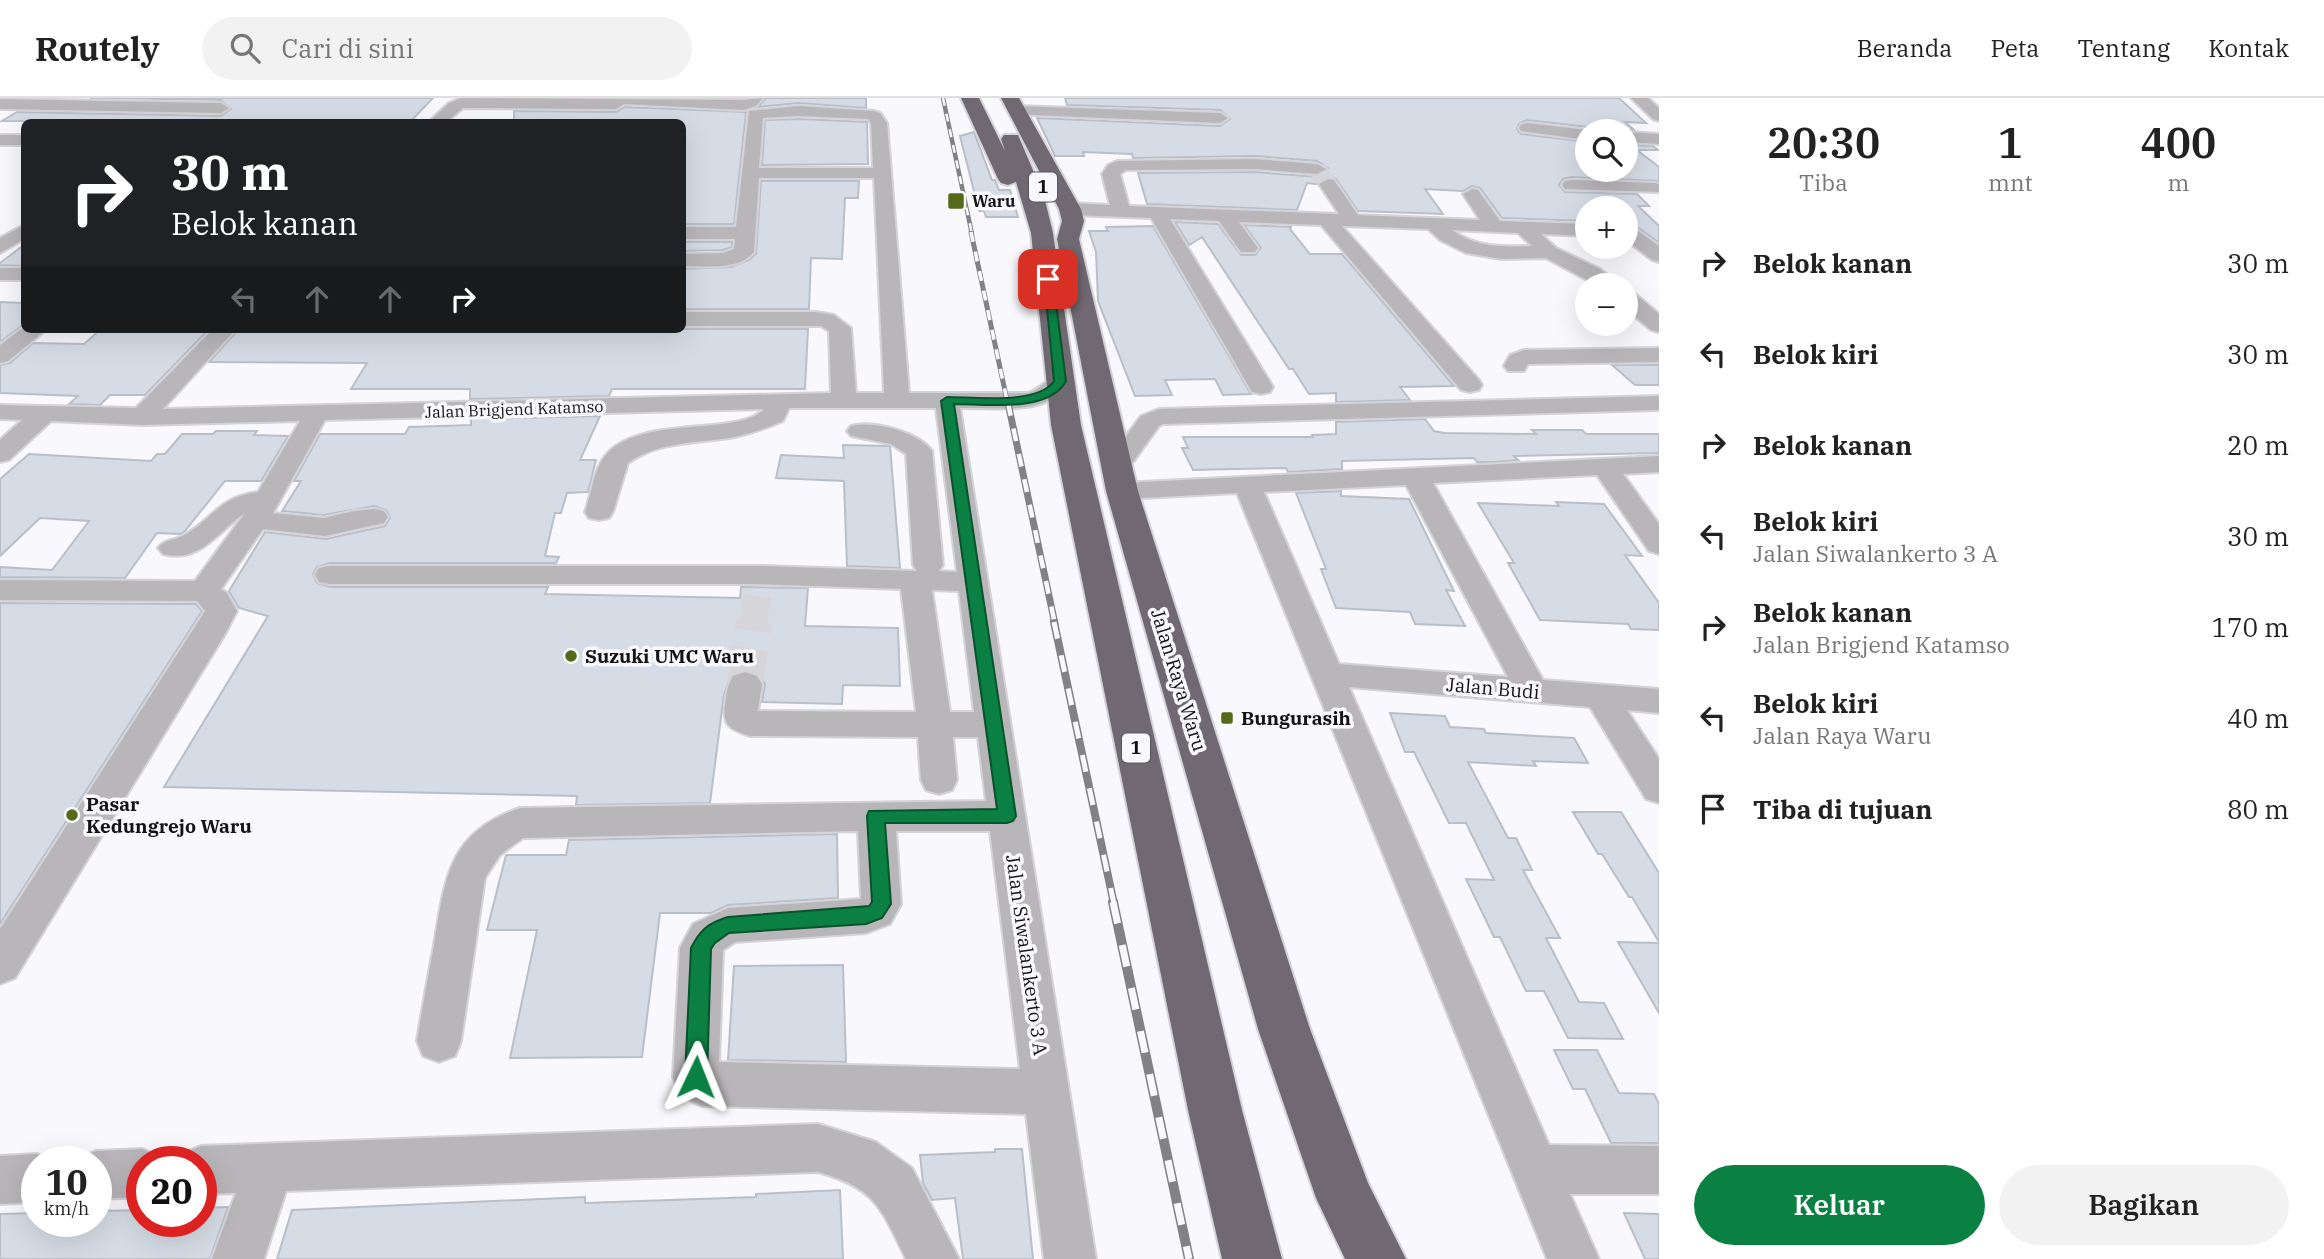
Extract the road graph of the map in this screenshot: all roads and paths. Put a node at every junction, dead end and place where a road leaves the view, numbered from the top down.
1 (238, 98) edge
2 (446, 98) edge
3 (580, 98) edge
4 (755, 98) edge
5 (971, 98) edge
6 (991, 98) edge
7 (1639, 98) edge
8 (10, 104) edge
9 (616, 104) dead end
10 (1014, 105) edge
11 (222, 108) junction
12 (1157, 116) junction
13 (1659, 116) edge
14 (1220, 118) dead end
15 (206, 119) edge
16 (424, 119) edge
17 (440, 119) edge
18 (1527, 128) dead end
19 (1575, 135) edge
20 (1638, 138) edge
21 (1163, 139) dead end
22 (1659, 139) edge
23 (0, 140) edge
24 (21, 140) edge
25 (750, 173) junction
26 (880, 173) junction
27 (1638, 176) edge
28 (1572, 185) dead end
29 (1657, 189) edge
30 (1472, 194) dead end
31 (1121, 210) junction
32 (1157, 212) junction
33 (1225, 215) junction
34 (1326, 219) junction
35 (1352, 220) junction
36 (1433, 224) junction
37 (1494, 226) junction
38 (1060, 227) junction
39 (1524, 228) junction
40 (1575, 230) edge
41 (1638, 232) edge
42 (1659, 232) edge
43 (21, 233) edge
44 (686, 233) edge
45 (745, 233) junction
46 (1638, 241) edge
47 (0, 247) edge
48 (1549, 252) junction
49 (1252, 254) dead end
50 (1659, 256) edge
51 (686, 260) edge
52 (1593, 273) edge
53 (0, 274) edge
54 (21, 274) edge
55 (1638, 308) edge
56 (686, 320) edge
57 (1659, 325) edge
58 (31, 333) edge
59 (221, 333) edge
60 (1659, 355) edge
61 (0, 356) edge
62 (1516, 366) dead end
63 (1470, 386) dead end
64 (1261, 387) dead end
65 (1044, 390) junction
66 (779, 401) junction
67 (844, 401) junction
68 (897, 401) junction
69 (947, 401) junction
70 (1659, 402) edge
71 (0, 412) edge
72 (316, 415) junction
73 (142, 417) junction
74 (172, 417) junction
75 (35, 423) junction
76 (860, 431) dead end
77 (0, 454) edge
78 (1659, 464) edge
79 (1604, 466) junction
80 (1119, 479) junction
81 (1419, 483) dead end
82 (1247, 485) junction
83 (260, 510) junction
84 (599, 512) dead end
85 (374, 517) dead end
86 (966, 529) junction
87 (925, 531) junction
88 (1659, 545) edge
89 (173, 548) dead end
90 (921, 573) junction
91 (330, 575) dead end
92 (973, 582) junction
93 (0, 590) edge
94 (204, 591) junction
95 (1326, 674) junction
96 (744, 684) tunnel mouth
97 (1532, 691) junction
98 (1600, 696) junction
99 (1659, 701) edge
100 (935, 724) junction
101 (994, 725) junction
102 (939, 780) dead end
103 (1659, 789) edge
104 (876, 816) junction
105 (1007, 816) junction
106 (0, 965) edge
107 (439, 1041) dead end
108 (1046, 1092) junction
109 (270, 1167) junction
110 (217, 1169) edge
111 (1535, 1169) junction
112 (1659, 1170) edge
113 (21, 1179) edge
114 (0, 1180) edge
115 (238, 1259) edge
116 (933, 1259) edge
117 (1070, 1259) edge
118 (1252, 1259) edge
119 (1376, 1259) edge
120 (1573, 1259) edge

1 - 11 street
2 - 16 street
3 - 4 street
5 - 38 highway, Jalan Raya Waru
6 - 38 highway, 1
7 - 13 street
8 - 11 street
9 - 17 street
10 - 12 street
10 - 38 highway, Jalan Raya Waru
11 - 15 street
12 - 14 street
12 - 21 street
18 - 19 street
20 - 22 street
23 - 24 street
25 - 26 street
25 - 26 street
25 - 45 street
26 - 68 street
27 - 29 street
28 - 29 street
30 - 37 street
31 - 32 street
31 - 35 street
31 - 38 street
32 - 33 street
32 - 64 street
33 - 34 street
33 - 49 street
34 - 35 street
34 - 63 street
35 - 36 street
36 - 37 street
36 - 48 street
37 - 39 street
38 - 65 highway, Jalan Raya Waru / 1
38 - 80 highway, Jalan Raya Waru / 1
39 - 40 street
39 - 48 street
41 - 42 street
43 - 47 street
44 - 45 street
45 - 51 street
46 - 50 street
48 - 52 street
53 - 54 street
55 - 57 street
56 - 67 street
58 - 61 street
59 - 73 street
60 - 62 street
65 - 69 street, Jalan Brigjend Katamso
65 - 118 highway, Jalan Raya Waru / 1
66 - 67 street, Jalan Brigjend Katamso
66 - 72 street, Jalan Brigjend Katamso
66 - 84 street
67 - 68 street, Jalan Brigjend Katamso
68 - 69 street, Jalan Brigjend Katamso
69 - 86 street, Jalan Siwalankerto 3 A
70 - 80 street
71 - 75 street, Jalan Brigjend Katamso
72 - 74 street, Jalan Brigjend Katamso
72 - 83 street
73 - 74 street, Jalan Brigjend Katamso
73 - 75 street, Jalan Brigjend Katamso
74 - 75 street
75 - 77 street
76 - 87 street
78 - 79 street
79 - 82 street
79 - 88 street
80 - 82 street
80 - 119 highway, Jalan Raya Waru / 1
81 - 97 street
82 - 95 street
83 - 85 street
83 - 89 street
83 - 94 street
86 - 87 street
86 - 92 street, Jalan Siwalankerto 3 A
87 - 90 street
90 - 91 street
90 - 92 street
90 - 100 street
92 - 101 street, Jalan Siwalankerto 3 A
93 - 94 street
94 - 106 street
95 - 97 street, Jalan Budi
95 - 111 street
96 - 100 street
97 - 98 street, Jalan Budi
98 - 99 street, Jalan Budi
98 - 103 street
100 - 101 street
100 - 102 street
101 - 105 street, Jalan Siwalankerto 3 A
104 - 105 street
104 - 107 street
104 - 108 street
105 - 108 street, Jalan Siwalankerto 3 A
108 - 117 street, Jalan Siwalankerto 3 A
109 - 110 street
109 - 115 street
109 - 116 street
111 - 112 street
111 - 120 street
113 - 114 street

